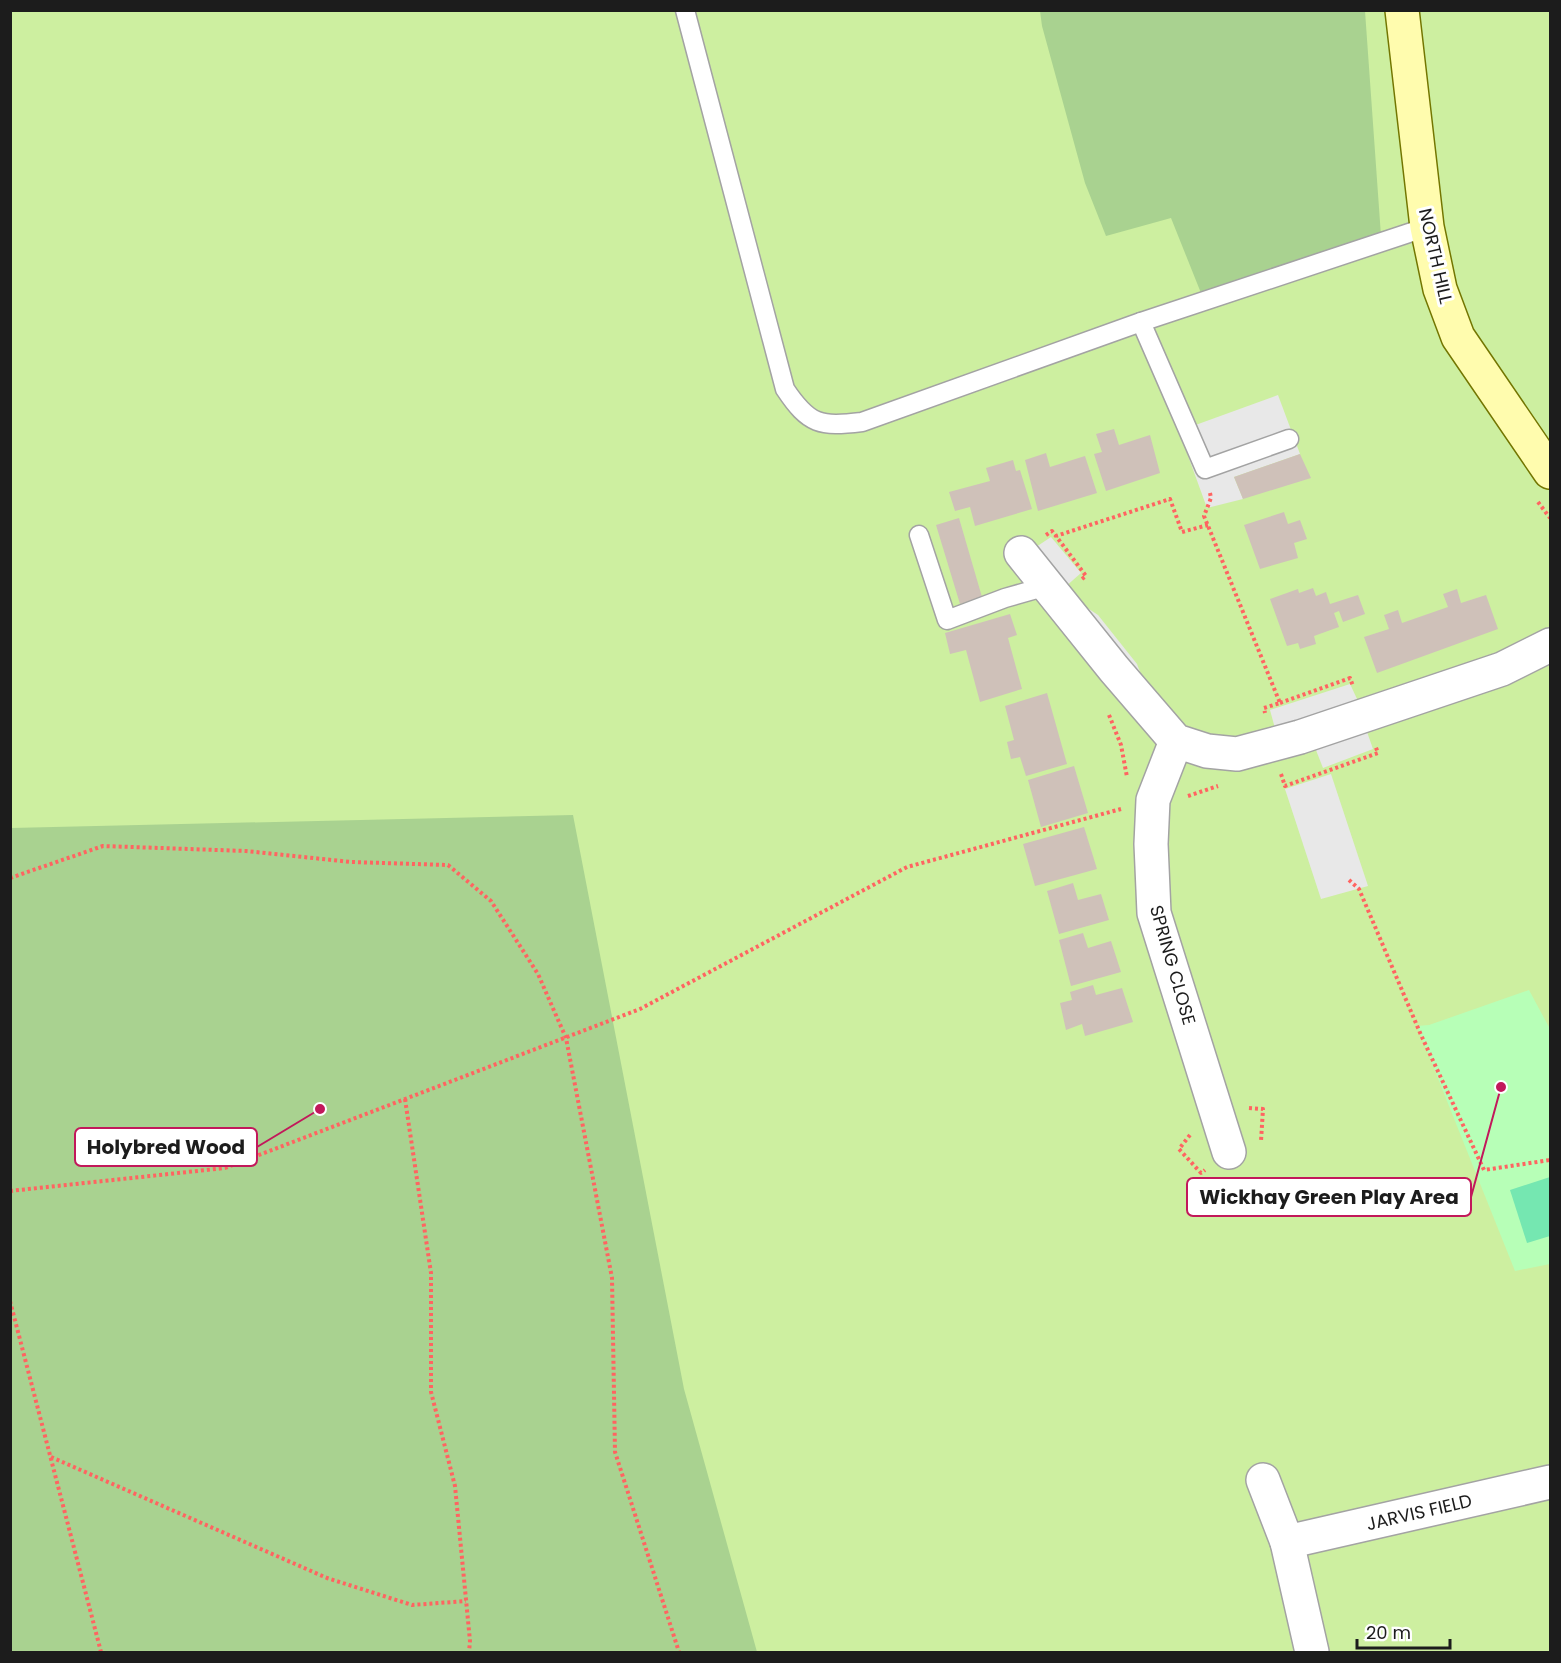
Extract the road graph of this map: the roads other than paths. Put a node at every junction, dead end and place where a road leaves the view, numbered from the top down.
1 (685, 10) edge
2 (1402, 10) edge
3 (1427, 227) junction
4 (1141, 322) junction
5 (1289, 439) dead end
6 (1551, 472) edge
7 (919, 536) dead end
8 (1021, 553) road end
9 (1062, 584) junction
10 (1551, 645) edge
11 (1176, 741) junction
12 (1229, 1152) road end
13 (1263, 1480) dead end
14 (1551, 1482) edge
15 (1287, 1542) junction
16 (1312, 1653) edge

1 - 4 lane
2 - 3 street, NORTH HILL
3 - 4 lane
3 - 6 street, NORTH HILL
4 - 5 lane
7 - 9 lane
8 - 9 street
9 - 11 street
10 - 11 street
11 - 12 street, SPRING CLOSE
13 - 15 street
14 - 15 street, JARVIS FIELD
15 - 16 street

